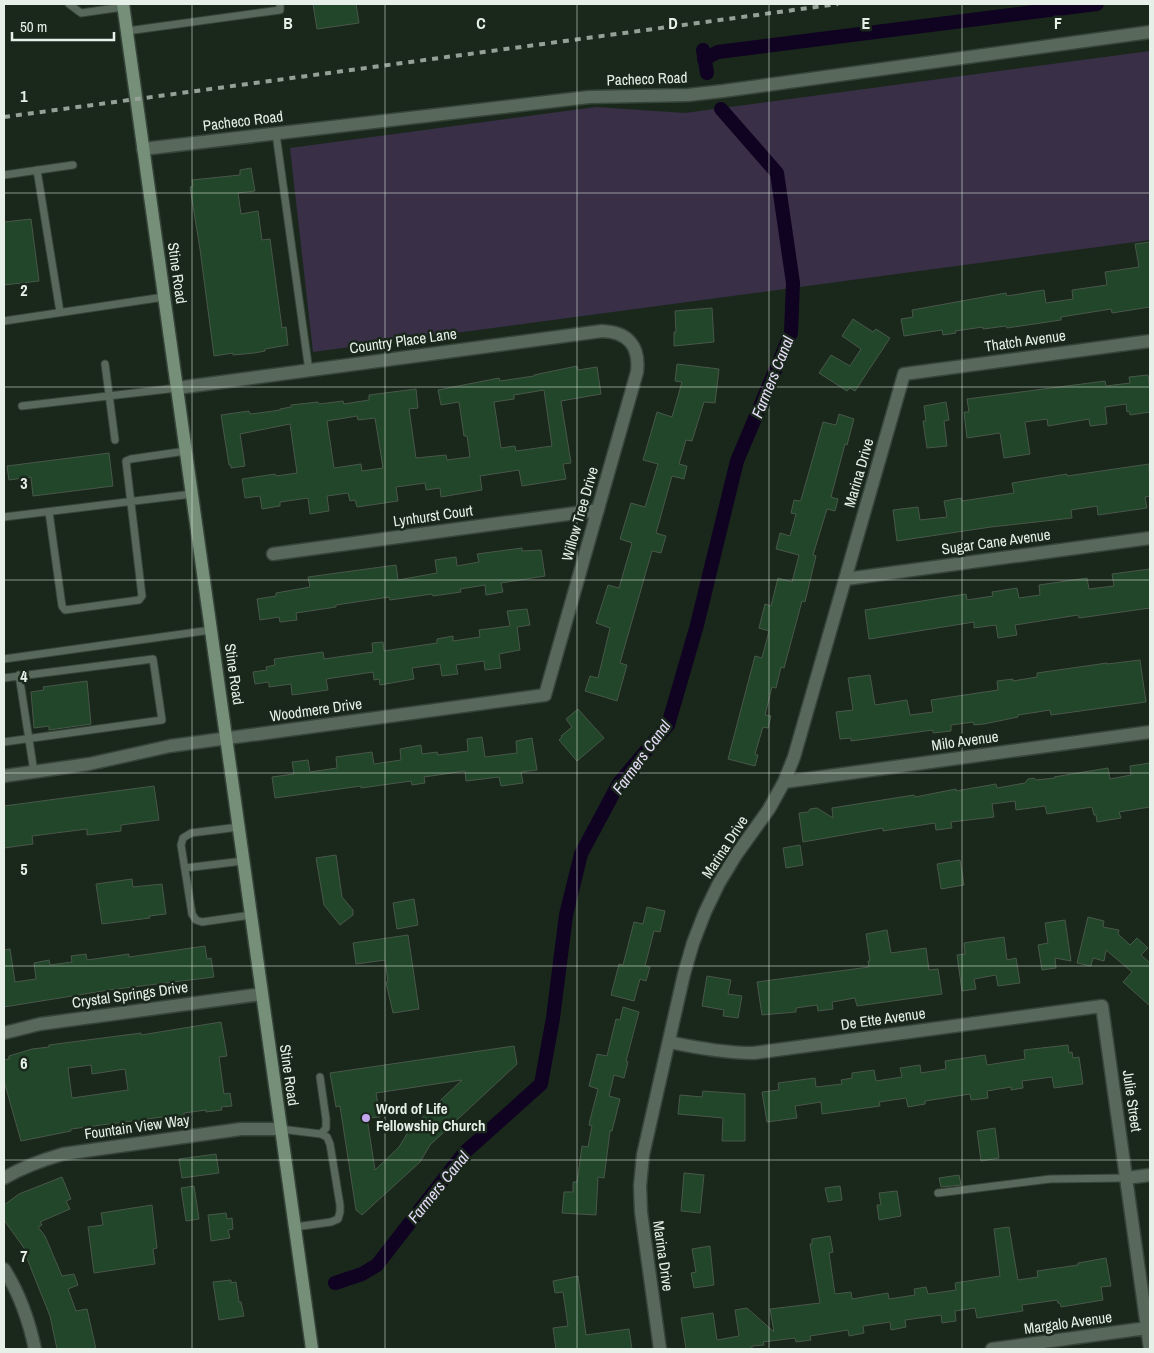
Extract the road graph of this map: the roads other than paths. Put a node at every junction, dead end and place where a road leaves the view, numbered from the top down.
1 (69, 4) edge
2 (280, 4) edge
3 (123, 5) edge
4 (127, 31) junction
5 (1150, 32) edge
6 (276, 134) junction
7 (143, 149) junction
8 (73, 165) dead end
9 (37, 170) junction
10 (4, 175) edge
11 (164, 297) junction
12 (60, 312) junction
13 (4, 321) edge
14 (1150, 341) edge
15 (631, 342) joint
16 (104, 364) dead end
17 (309, 370) junction
18 (904, 374) joint
19 (177, 388) junction
20 (109, 396) junction
21 (22, 406) dead end
22 (115, 440) dead end
23 (186, 451) junction
24 (192, 494) junction
25 (130, 501) junction
26 (598, 510) junction
27 (49, 512) junction
28 (4, 517) edge
29 (1150, 538) edge
30 (273, 554) dead end
31 (846, 579) junction
32 (211, 630) junction
33 (4, 659) edge
34 (19, 675) junction
35 (4, 678) edge
36 (545, 695) joint
37 (1150, 732) edge
38 (226, 738) junction
39 (29, 739) junction
40 (4, 742) edge
41 (34, 772) junction
42 (4, 776) edge
43 (784, 782) junction
44 (239, 827) junction
45 (243, 861) junction
46 (185, 868) junction
47 (251, 915) junction
48 (262, 994) junction
49 (1102, 1006) joint
50 (4, 1033) edge
51 (668, 1042) junction
52 (320, 1077) dead end
53 (280, 1129) junction
54 (321, 1134) junction
55 (1150, 1174) edge
56 (4, 1178) edge
57 (1126, 1178) junction
58 (938, 1193) dead end
59 (295, 1228) junction
60 (4, 1270) edge
61 (1147, 1328) junction
62 (36, 1349) edge
63 (312, 1349) edge
64 (660, 1349) edge
65 (992, 1349) edge
66 (1150, 1349) edge

1 - 3 lane
2 - 4 lane
3 - 4 main road, Stine Road
4 - 7 main road, Stine Road
5 - 6 street, Pacheco Road
6 - 7 street, Pacheco Road
6 - 17 lane
7 - 11 main road, Stine Road
8 - 9 lane
9 - 10 lane
9 - 12 lane
11 - 12 lane
11 - 19 main road, Stine Road
12 - 13 lane
14 - 18 street, Thatch Avenue
15 - 17 street, Country Place Lane
15 - 26 street, Willow Tree Drive
16 - 20 lane
17 - 19 street, Country Place Lane
18 - 31 street, Marina Drive
19 - 20 lane
19 - 23 main road, Stine Road
20 - 21 lane
20 - 22 lane
23 - 24 main road, Stine Road
23 - 25 lane
24 - 25 lane
24 - 32 main road, Stine Road
25 - 27 lane
25 - 27 lane
26 - 30 street, Lynhurst Court
26 - 36 street, Willow Tree Drive
27 - 28 lane
29 - 31 street, Sugar Cane Avenue
31 - 43 street, Marina Drive
32 - 33 lane
32 - 38 main road, Stine Road
34 - 35 lane
34 - 39 lane
34 - 39 lane
36 - 38 street, Woodmere Drive
37 - 43 street, Milo Avenue
38 - 41 street, Woodmere Drive
38 - 44 main road, Stine Road
39 - 40 lane
39 - 41 lane
41 - 42 street, Woodmere Drive
43 - 51 street, Marina Drive
44 - 45 main road, Stine Road
44 - 46 lane
45 - 46 lane
45 - 47 main road, Stine Road
46 - 47 lane
47 - 48 main road, Stine Road
48 - 50 street, Crystal Springs Drive
48 - 53 main road, Stine Road
49 - 51 street, De Ette Avenue
49 - 57 street, Julie Street
51 - 64 street, Marina Drive
52 - 54 lane
53 - 54 lane
53 - 56 street, Fountain View Way
53 - 59 main road, Stine Road
54 - 59 lane
55 - 57 street
57 - 58 lane
57 - 61 street, Julie Street
59 - 63 main road, Stine Road
60 - 62 street
61 - 65 street, Margalo Avenue
61 - 66 street, Julie Street

